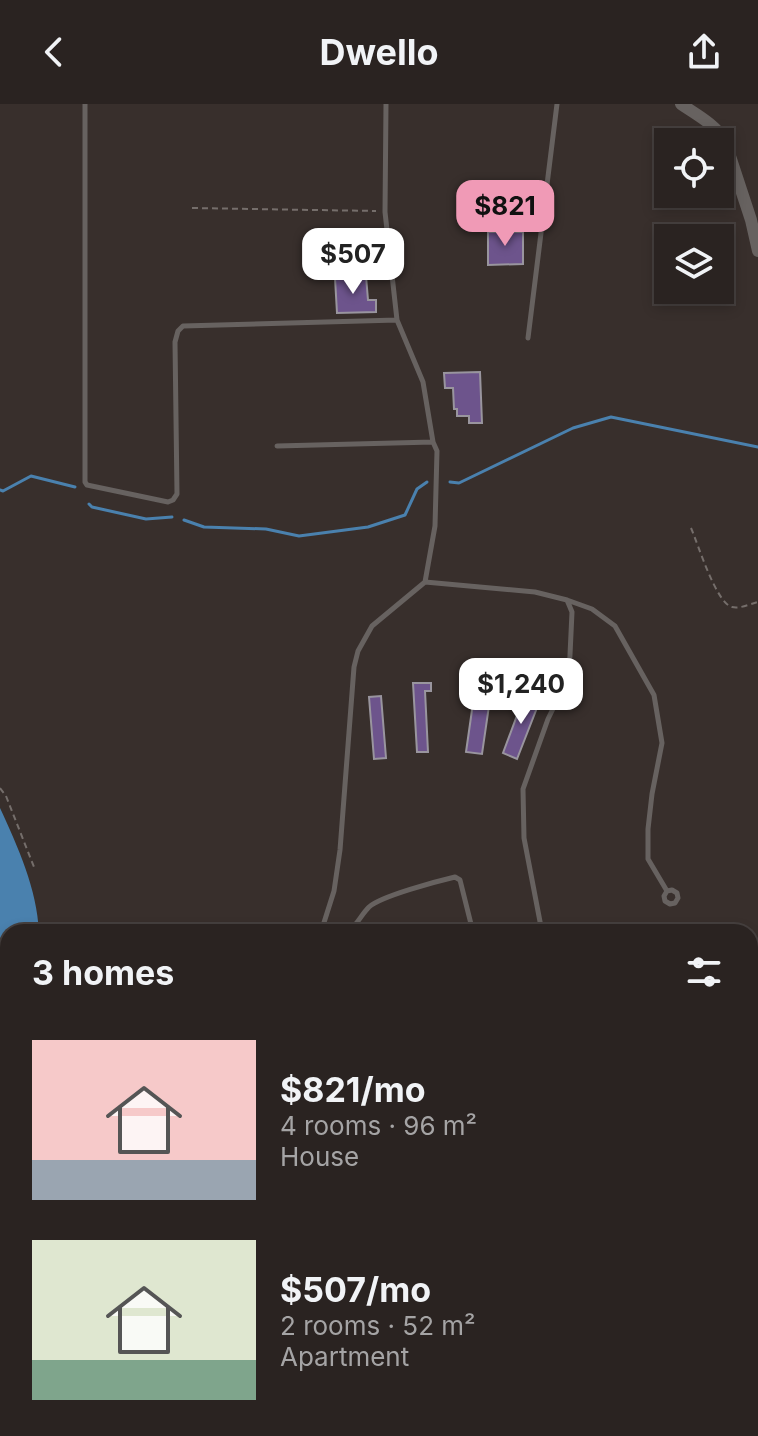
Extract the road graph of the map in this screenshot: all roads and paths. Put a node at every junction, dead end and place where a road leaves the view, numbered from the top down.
1 (85, 104) edge
2 (386, 104) edge
3 (557, 104) edge
4 (681, 104) edge
5 (192, 208) dead end
6 (385, 212) junction
7 (755, 219) edge
8 (758, 251) edge
9 (397, 320) junction
10 (528, 338) dead end
11 (433, 442) junction
12 (277, 446) dead end
13 (691, 528) dead end
14 (425, 582) junction
15 (567, 600) junction
16 (758, 602) edge
17 (0, 788) edge
18 (34, 867) dead end
19 (667, 891) dead end
20 (324, 924) edge
21 (356, 924) edge
22 (471, 924) edge
23 (540, 924) edge

1 - 9 lane
2 - 6 lane
3 - 10 lane
4 - 7 street
5 - 6 path
6 - 9 lane
7 - 8 street
9 - 11 lane
11 - 12 lane
11 - 14 lane
13 - 16 path
14 - 15 lane
14 - 20 lane
15 - 19 lane
15 - 23 lane
17 - 18 path
21 - 22 lane

